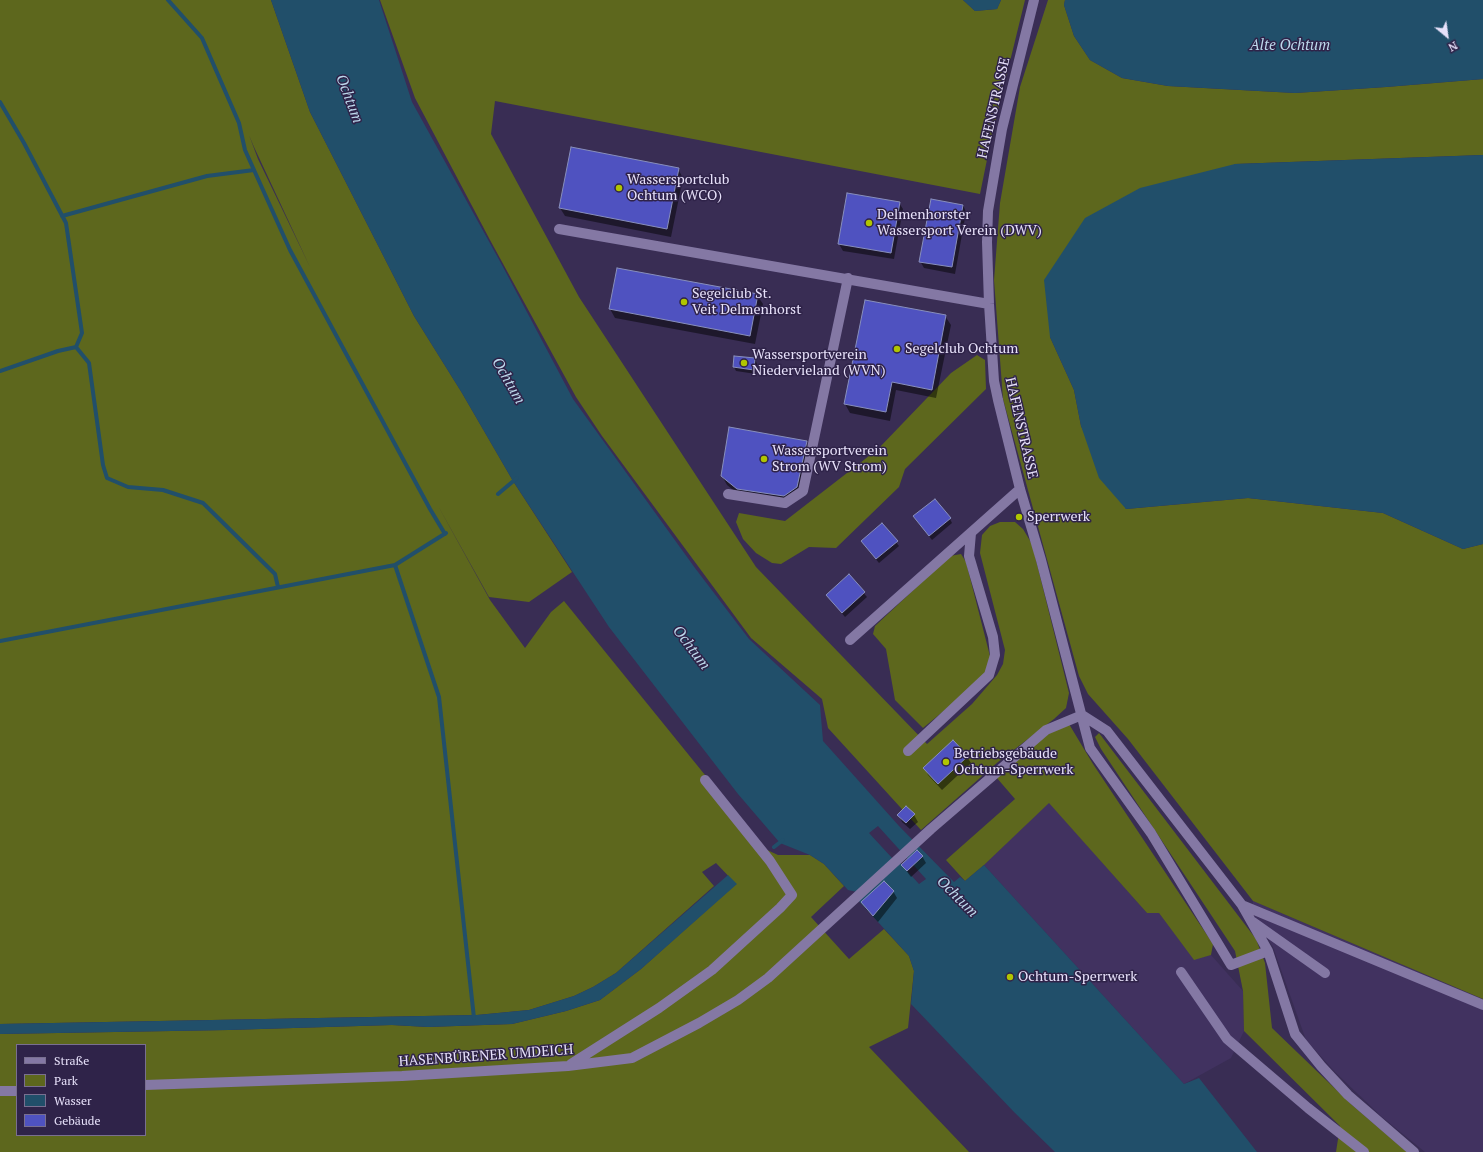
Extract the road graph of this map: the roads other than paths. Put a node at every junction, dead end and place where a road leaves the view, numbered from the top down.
1 (1034, 0) edge
2 (559, 229) dead end
3 (848, 278) junction
4 (989, 304) junction
5 (1020, 489) junction
6 (728, 494) dead end
7 (970, 533) junction
8 (850, 640) dead end
9 (1082, 715) junction
10 (908, 751) dead end
11 (705, 780) dead end
12 (1242, 905) junction
13 (1251, 921) junction
14 (1268, 951) junction
15 (1181, 972) dead end
16 (1325, 973) dead end
17 (1483, 1005) edge
18 (568, 1066) junction
19 (146, 1085) edge
20 (16, 1090) edge
21 (0, 1091) edge
22 (1364, 1152) edge
23 (1414, 1152) edge

1 - 4 street, HAFENSTRASSE
2 - 3 street
3 - 4 street
3 - 6 street
4 - 5 street, HAFENSTRASSE
5 - 7 street
5 - 9 street, HAFENSTRASSE
7 - 8 street
7 - 10 street
9 - 12 street
9 - 14 street, HAFENSTRASSE
9 - 18 street, HASENBÜRENER UMDEICH
11 - 18 street
12 - 13 street
12 - 17 street
13 - 14 street
13 - 16 street
14 - 23 street
15 - 22 street
18 - 19 street, HASENBÜRENER UMDEICH
20 - 21 street

